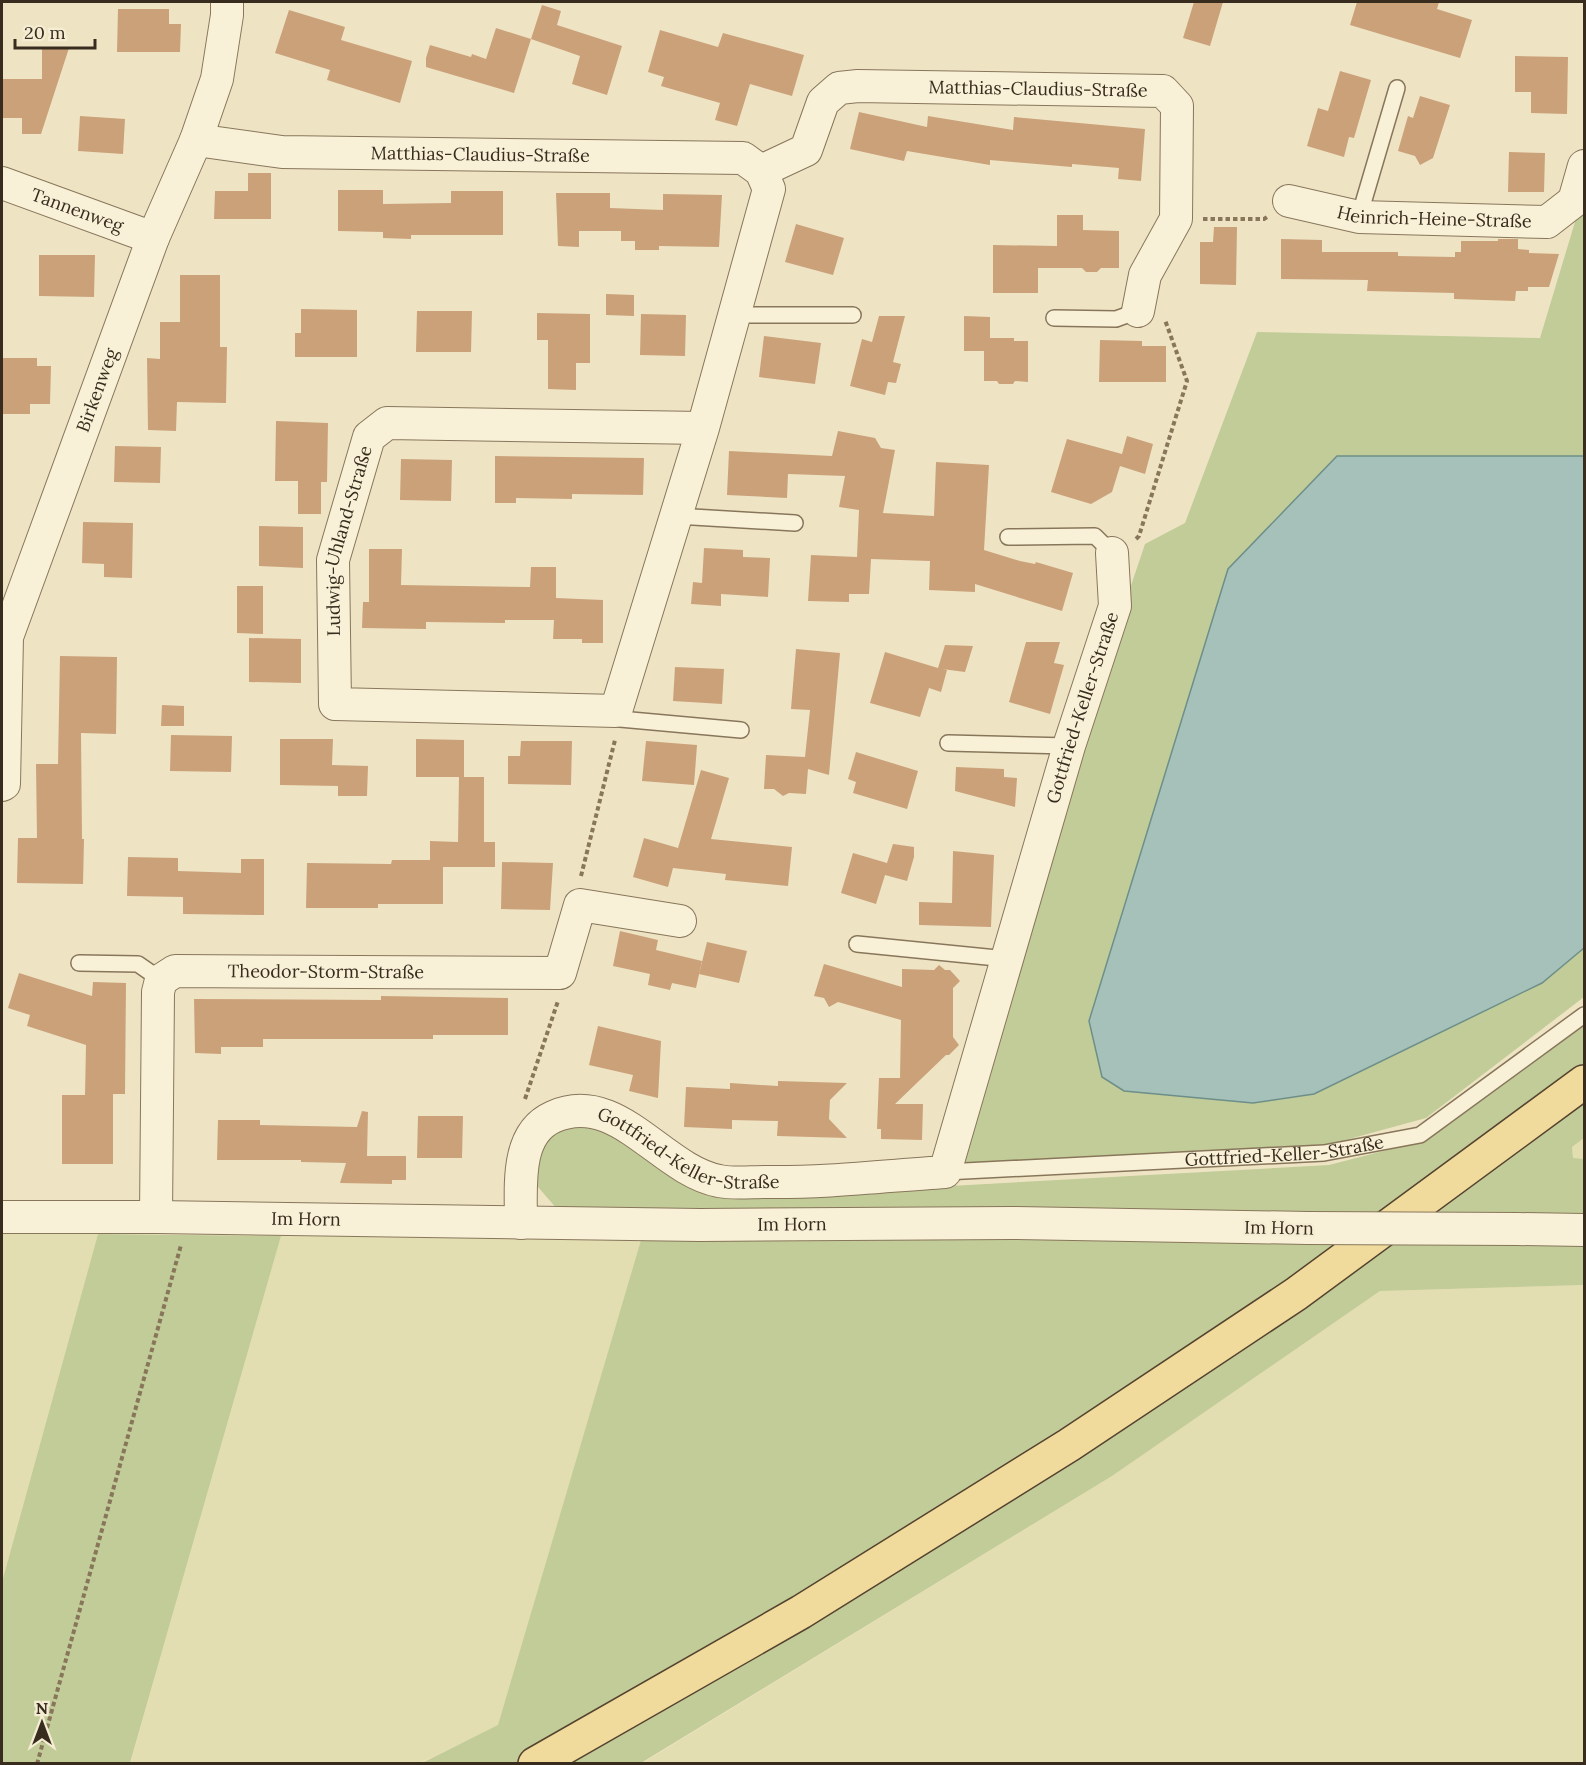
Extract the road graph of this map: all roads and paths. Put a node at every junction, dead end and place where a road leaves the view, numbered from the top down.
1 (227, 2) edge
2 (1397, 88) dead end
3 (196, 140) junction
4 (1584, 166) edge
5 (761, 171) junction
6 (2, 183) edge
7 (1289, 201) joint
8 (1359, 217) junction
9 (1176, 219) junction
10 (153, 238) junction
11 (1151, 314) junction
12 (734, 315) junction
13 (853, 315) dead end
14 (1054, 318) dead end
15 (703, 428) junction
16 (676, 516) junction
17 (795, 523) dead end
18 (1008, 537) dead end
19 (1112, 553) junction
20 (618, 715) junction
21 (741, 730) dead end
22 (948, 743) dead end
23 (1070, 746) junction
24 (2, 785) edge
25 (580, 905) junction
26 (680, 921) dead end
27 (857, 944) dead end
28 (1007, 959) junction
29 (79, 963) dead end
30 (560, 973) junction
31 (161, 980) junction
32 (1584, 1015) edge
33 (1584, 1083) edge
34 (530, 1137) junction
35 (945, 1172) junction
36 (2, 1217) edge
37 (156, 1217) junction
38 (189, 1218) junction
39 (521, 1223) junction
40 (1584, 1230) edge
41 (37, 1764) edge
42 (535, 1764) edge

1 - 3 street, Birkenweg
2 - 8 lane
3 - 5 street, Matthias-Claudius-Straße
3 - 10 street, Birkenweg
4 - 8 street, Heinrich-Heine-Straße
5 - 9 street, Matthias-Claudius-Straße
5 - 12 street
6 - 10 street, Tannenweg
7 - 8 street, Heinrich-Heine-Straße
7 - 9 path
9 - 11 street, Matthias-Claudius-Straße
10 - 24 street, Birkenweg
11 - 14 lane
11 - 19 path
12 - 13 lane
12 - 15 street
15 - 16 street
15 - 20 street, Ludwig-Uhland-Straße
16 - 17 lane
16 - 20 street
18 - 19 lane
19 - 23 street, Gottfried-Keller-Straße
20 - 21 lane
20 - 25 path
22 - 23 lane
23 - 28 street, Gottfried-Keller-Straße
25 - 26 street
25 - 30 street
27 - 28 lane
28 - 35 street, Gottfried-Keller-Straße
29 - 31 lane
30 - 31 street, Theodor-Storm-Straße
30 - 34 path
31 - 37 street
32 - 35 lane, Gottfried-Keller-Straße
33 - 42 main road
34 - 35 street, Gottfried-Keller-Straße
34 - 39 street
36 - 37 street, Im Horn
37 - 38 street, Im Horn
38 - 39 street, Im Horn
38 - 41 path
39 - 40 street, Im Horn, bridge

